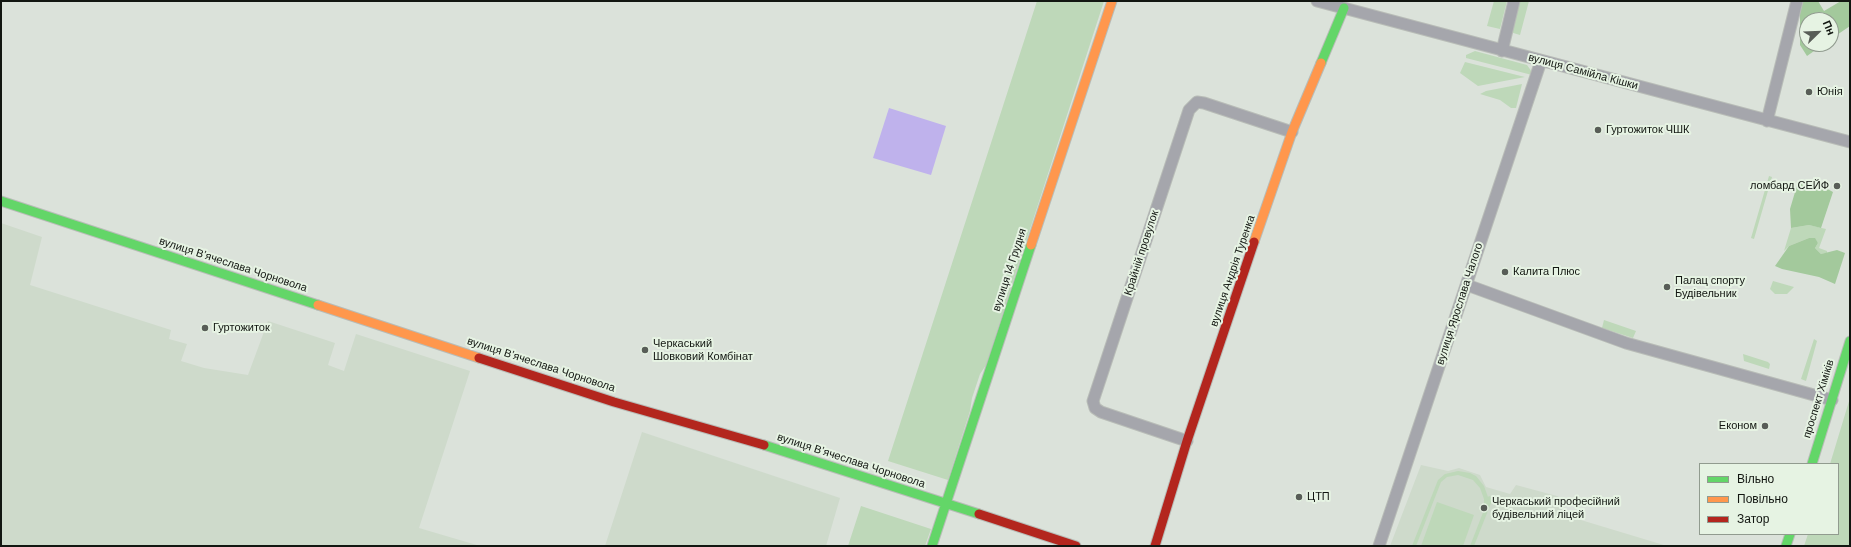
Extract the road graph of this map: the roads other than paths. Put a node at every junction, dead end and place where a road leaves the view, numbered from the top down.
1 (1112, 1) edge
2 (1317, 1) edge
3 (1514, 1) edge
4 (1797, 1) edge
5 (1344, 8) junction
6 (1502, 50) junction
7 (1541, 61) junction
8 (1767, 121) junction
9 (1292, 132) junction
10 (1850, 142) edge
11 (1, 201) edge
12 (1467, 285) junction
13 (1850, 341) edge
14 (1832, 400) junction
15 (1187, 441) junction
16 (1812, 463) edge
17 (945, 504) junction
18 (1790, 535) edge
19 (932, 546) edge
20 (1076, 546) edge
21 (1155, 546) edge
22 (1380, 546) edge
23 (1786, 546) edge

1 - 17 street, вулиця 14 Грудня
2 - 5 street, вулиця Самійла Кішки
3 - 6 street
4 - 8 street
5 - 6 street, вулиця Самійла Кішки
5 - 9 street, вулиця Андрія Туренка
6 - 7 street, вулиця Самійла Кішки
7 - 8 street, вулиця Самійла Кішки
7 - 12 street, вулиця Ярослава Чалого
8 - 10 street, вулиця Самійла Кішки
9 - 15 street, вулиця Андрія Туренка
9 - 15 street, Крайній провулок
11 - 17 street, вулиця Вʼячеслава Чорновола
12 - 14 street
12 - 22 street, вулиця Ярослава Чалого
13 - 14 street, проспект Хіміків
14 - 16 street, проспект Хіміків
15 - 21 street, вулиця Андрія Туренка
17 - 19 street, вулиця 14 Грудня
17 - 20 street, вулиця Вʼячеслава Чорновола
18 - 23 street

